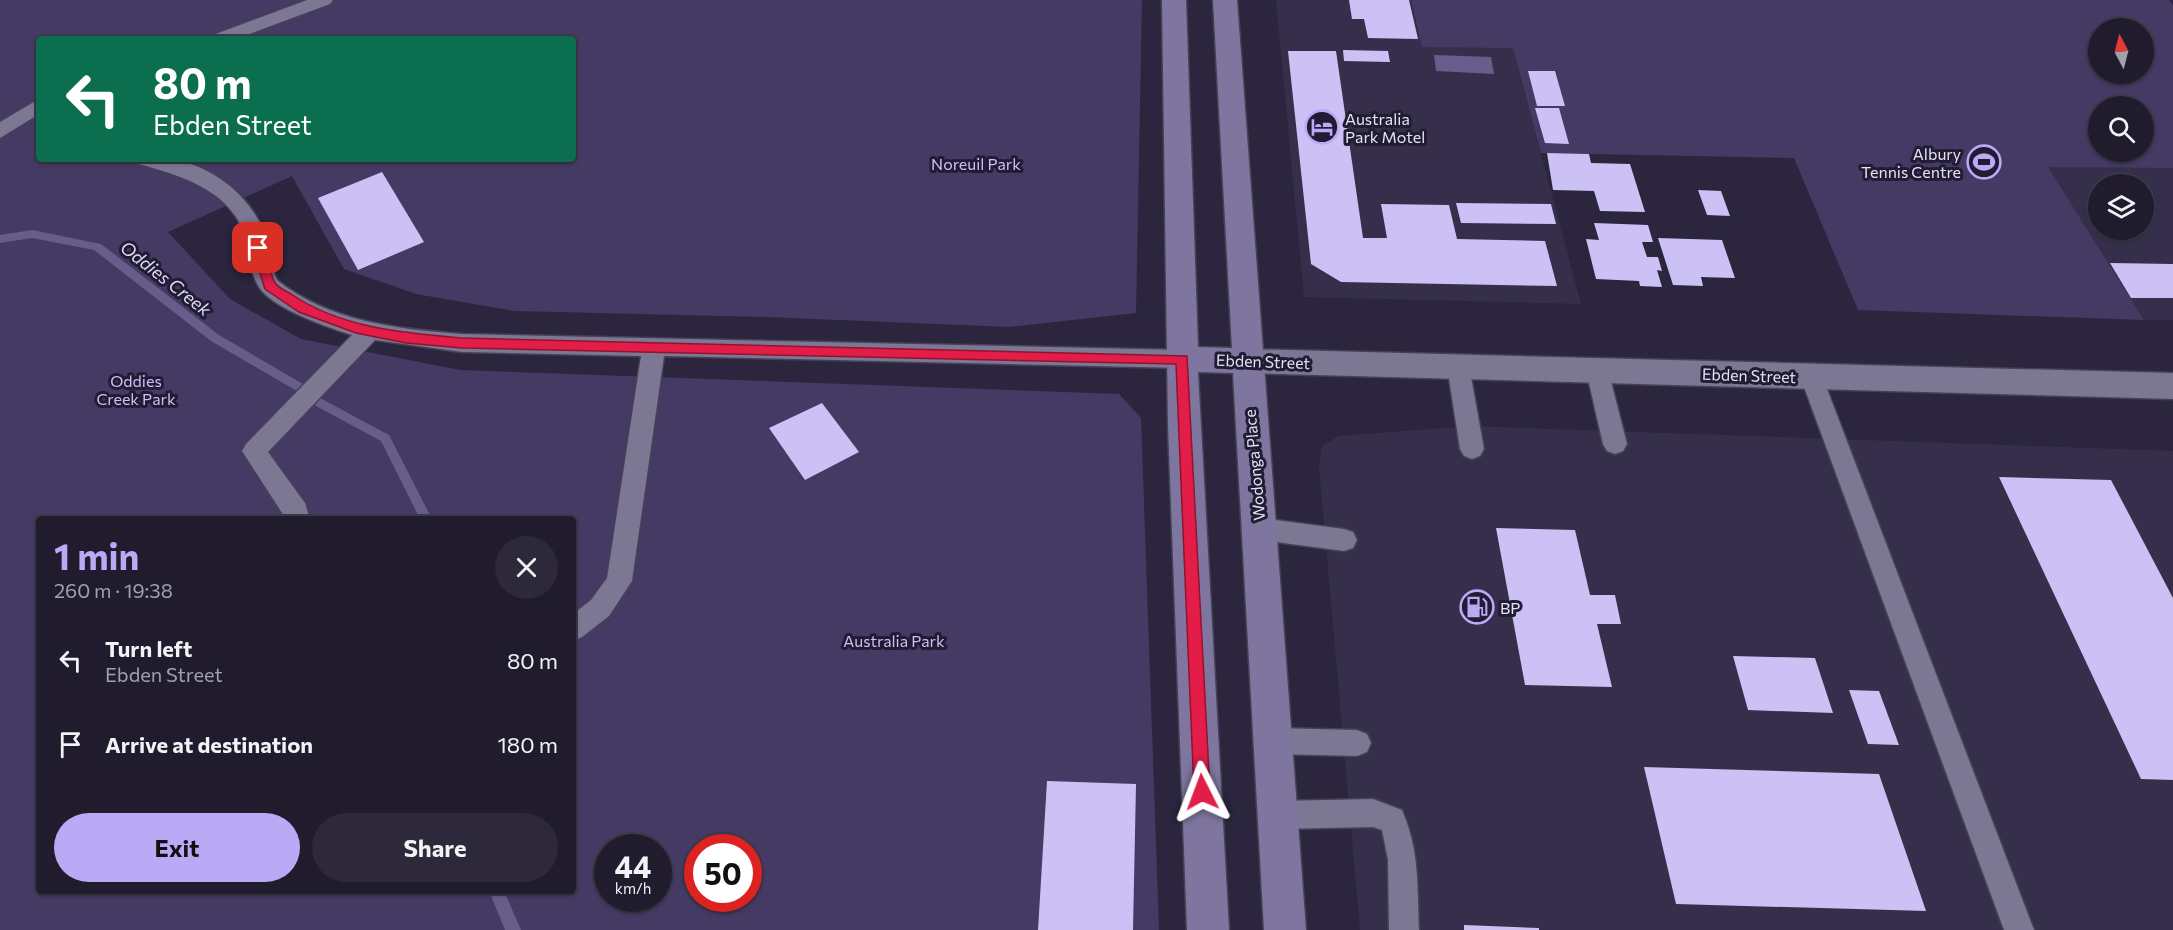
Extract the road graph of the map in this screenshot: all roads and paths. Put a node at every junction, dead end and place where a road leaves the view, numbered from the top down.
1 (324, 0) edge
2 (1174, 0) edge
3 (1225, 0) edge
4 (227, 36) edge
5 (0, 108) edge
6 (36, 109) edge
7 (36, 110) edge
8 (0, 131) edge
9 (156, 162) edge
10 (370, 331) junction
11 (654, 347) junction
12 (1183, 359) junction
13 (1246, 361) junction
14 (1458, 366) junction
15 (1597, 370) junction
16 (1811, 376) junction
17 (2173, 386) edge
18 (1615, 444) dead end
19 (1472, 449) dead end
20 (297, 516) edge
21 (1260, 529) junction
22 (1344, 540) dead end
23 (576, 627) edge
24 (1274, 741) junction
25 (1358, 743) dead end
26 (1278, 815) junction
27 (1208, 930) edge
28 (1284, 930) edge
29 (1404, 930) edge
30 (2019, 930) edge

1 - 4 lane
2 - 12 main road
3 - 13 main road, Wodonga Place
5 - 6 lane
7 - 8 lane
9 - 10 lane, Ebden Street
10 - 11 lane, Ebden Street
10 - 20 lane
11 - 12 lane, Ebden Street
11 - 23 lane
12 - 13 main road, Ebden Street
12 - 27 main road
13 - 14 street, Ebden Street
13 - 21 main road, Wodonga Place
14 - 15 street, Ebden Street
14 - 19 lane
15 - 16 street, Ebden Street
15 - 18 lane
16 - 17 street, Ebden Street
16 - 30 lane
21 - 22 lane
21 - 24 main road, Wodonga Place
24 - 25 lane
24 - 26 main road, Wodonga Place
26 - 28 main road, Wodonga Place
26 - 29 lane

